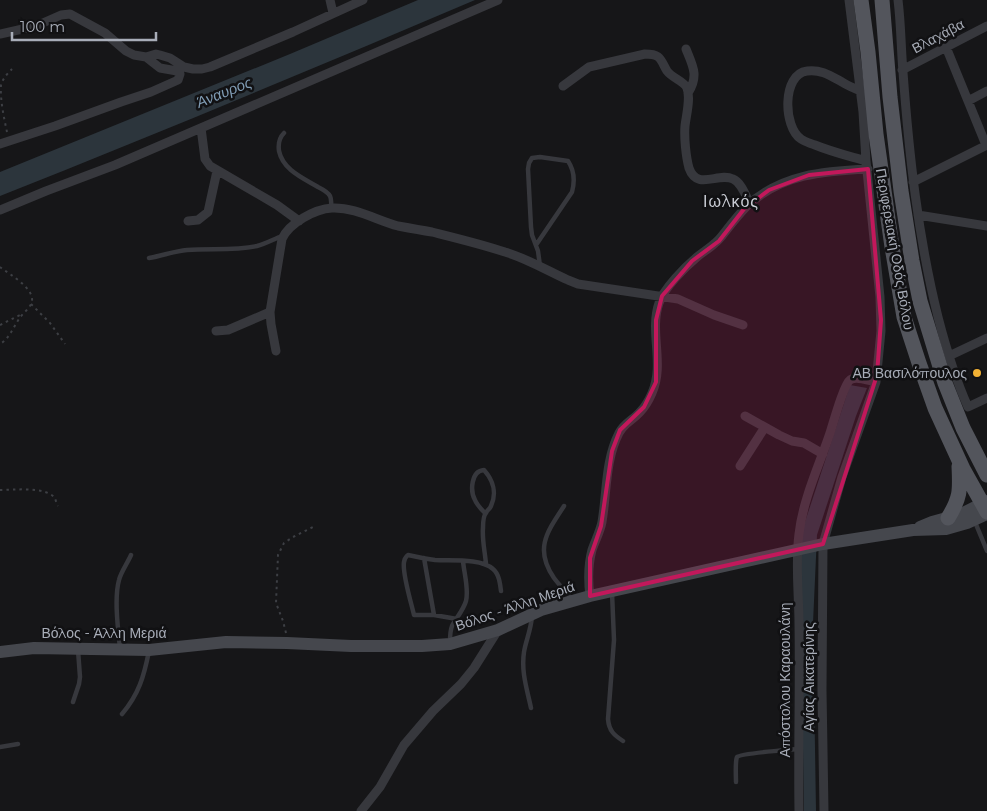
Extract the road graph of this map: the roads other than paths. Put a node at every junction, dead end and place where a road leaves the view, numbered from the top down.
1 (330, 0) edge
2 (363, 0) edge
3 (498, 0) edge
4 (849, 0) edge
5 (861, 0) edge
6 (882, 0) edge
7 (898, 0) edge
8 (333, 13) junction
9 (987, 26) edge
10 (0, 34) edge
11 (946, 47) junction
12 (686, 49) dead end
13 (146, 57) junction
14 (902, 70) junction
15 (563, 86) dead end
16 (860, 91) junction
17 (987, 91) edge
18 (688, 93) junction
19 (968, 101) junction
20 (201, 128) junction
21 (284, 133) dead end
22 (4, 143) edge
23 (987, 145) edge
24 (867, 165) junction
25 (217, 170) junction
26 (913, 182) junction
27 (750, 204) junction
28 (331, 208) junction
29 (0, 210) edge
30 (918, 215) junction
31 (188, 220) dead end
32 (299, 221) junction
33 (987, 226) edge
34 (283, 235) junction
35 (536, 245) junction
36 (149, 258) dead end
37 (541, 267) junction
38 (662, 296) junction
39 (270, 312) junction
40 (743, 325) dead end
41 (216, 331) dead end
42 (987, 338) edge
43 (276, 351) dead end
44 (949, 356) junction
45 (876, 382) junction
46 (987, 398) edge
47 (745, 416) dead end
48 (766, 428) junction
49 (823, 454) junction
50 (958, 459) junction
51 (740, 466) dead end
52 (987, 475) edge
53 (564, 506) dead end
54 (983, 510) edge
55 (485, 513) junction
56 (948, 518) junction
57 (913, 530) junction
58 (823, 544) junction
59 (798, 549) junction
60 (987, 551) edge
61 (131, 556) dead end
62 (424, 558) junction
63 (463, 561) junction
64 (486, 564) junction
65 (612, 590) junction
66 (501, 591) dead end
67 (590, 596) junction
68 (573, 600) junction
69 (532, 614) junction
70 (434, 615) junction
71 (457, 619) junction
72 (498, 630) junction
73 (450, 644) junction
74 (78, 648) junction
75 (120, 649) junction
76 (149, 650) junction
77 (0, 652) edge
78 (73, 702) dead end
79 (531, 708) dead end
80 (122, 714) dead end
81 (623, 740) dead end
82 (18, 744) dead end
83 (0, 747) edge
84 (798, 749) junction
85 (736, 782) dead end
86 (361, 811) edge
87 (799, 811) edge
88 (824, 811) edge

1 - 8 street
2 - 8 street
3 - 20 street
4 - 16 street, Αγίας Αικατερίνης
5 - 50 main road, Περιφερειακή Οδός Βόλου
6 - 52 main road, Περιφερειακή Οδός Βόλου
7 - 14 street
8 - 13 street
9 - 11 street, Βλαχάβα
10 - 13 street
11 - 14 street, Βλαχάβα
11 - 19 street
12 - 18 street
13 - 22 street
14 - 26 street
15 - 18 street
16 - 24 street, Αγίας Αικατερίνης
16 - 24 street
17 - 19 street
18 - 27 street
19 - 23 street
20 - 25 street
20 - 29 street
21 - 28 lane
23 - 26 street
24 - 27 street
24 - 45 street, Αγίας Αικατερίνης
25 - 31 street
25 - 32 street
26 - 30 street
27 - 38 street
28 - 32 street
28 - 37 street
30 - 33 street
30 - 44 street
32 - 34 street
34 - 36 lane
34 - 39 street
35 - 35 lane
35 - 37 lane
37 - 38 street
38 - 40 street
38 - 67 street
39 - 41 street
39 - 43 street
42 - 44 street
44 - 46 street
45 - 49 street, Απόστολου Καραουλάνη
45 - 58 street, Αγίας Αικατερίνης
47 - 48 street
48 - 49 street
48 - 51 street
49 - 59 street, Απόστολου Καραουλάνη
50 - 54 main road, Περιφερειακή Οδός Βόλου
50 - 56 main road
53 - 68 lane
54 - 56 main road, Βόλος - Άλλη Μεριά
54 - 57 main road, Βόλος - Άλλη Μεριά
54 - 60 lane
55 - 55 lane
55 - 64 lane
56 - 57 main road, Βόλος - Άλλη Μεριά
57 - 58 main road, Βόλος - Άλλη Μεριά
58 - 59 main road, Βόλος - Άλλη Μεριά
58 - 88 street, Αγίας Αικατερίνης
59 - 65 main road, Βόλος - Άλλη Μεριά
59 - 84 street, Απόστολου Καραουλάνη
61 - 75 lane
62 - 63 lane
62 - 70 lane
62 - 70 lane
63 - 64 lane
63 - 71 lane
64 - 66 lane
65 - 67 main road, Βόλος - Άλλη Μεριά
65 - 81 lane
67 - 68 main road, Βόλος - Άλλη Μεριά
68 - 69 main road, Βόλος - Άλλη Μεριά
69 - 72 main road, Βόλος - Άλλη Μεριά
69 - 79 lane
70 - 71 lane
71 - 73 lane
72 - 73 main road, Βόλος - Άλλη Μεριά
72 - 86 street
73 - 76 main road, Βόλος - Άλλη Μεριά
74 - 75 main road, Βόλος - Άλλη Μεριά
74 - 77 main road, Βόλος - Άλλη Μεριά
74 - 78 lane
75 - 76 main road, Βόλος - Άλλη Μεριά
76 - 80 lane
82 - 83 lane
84 - 85 lane
84 - 87 street, Απόστολου Καραουλάνη

